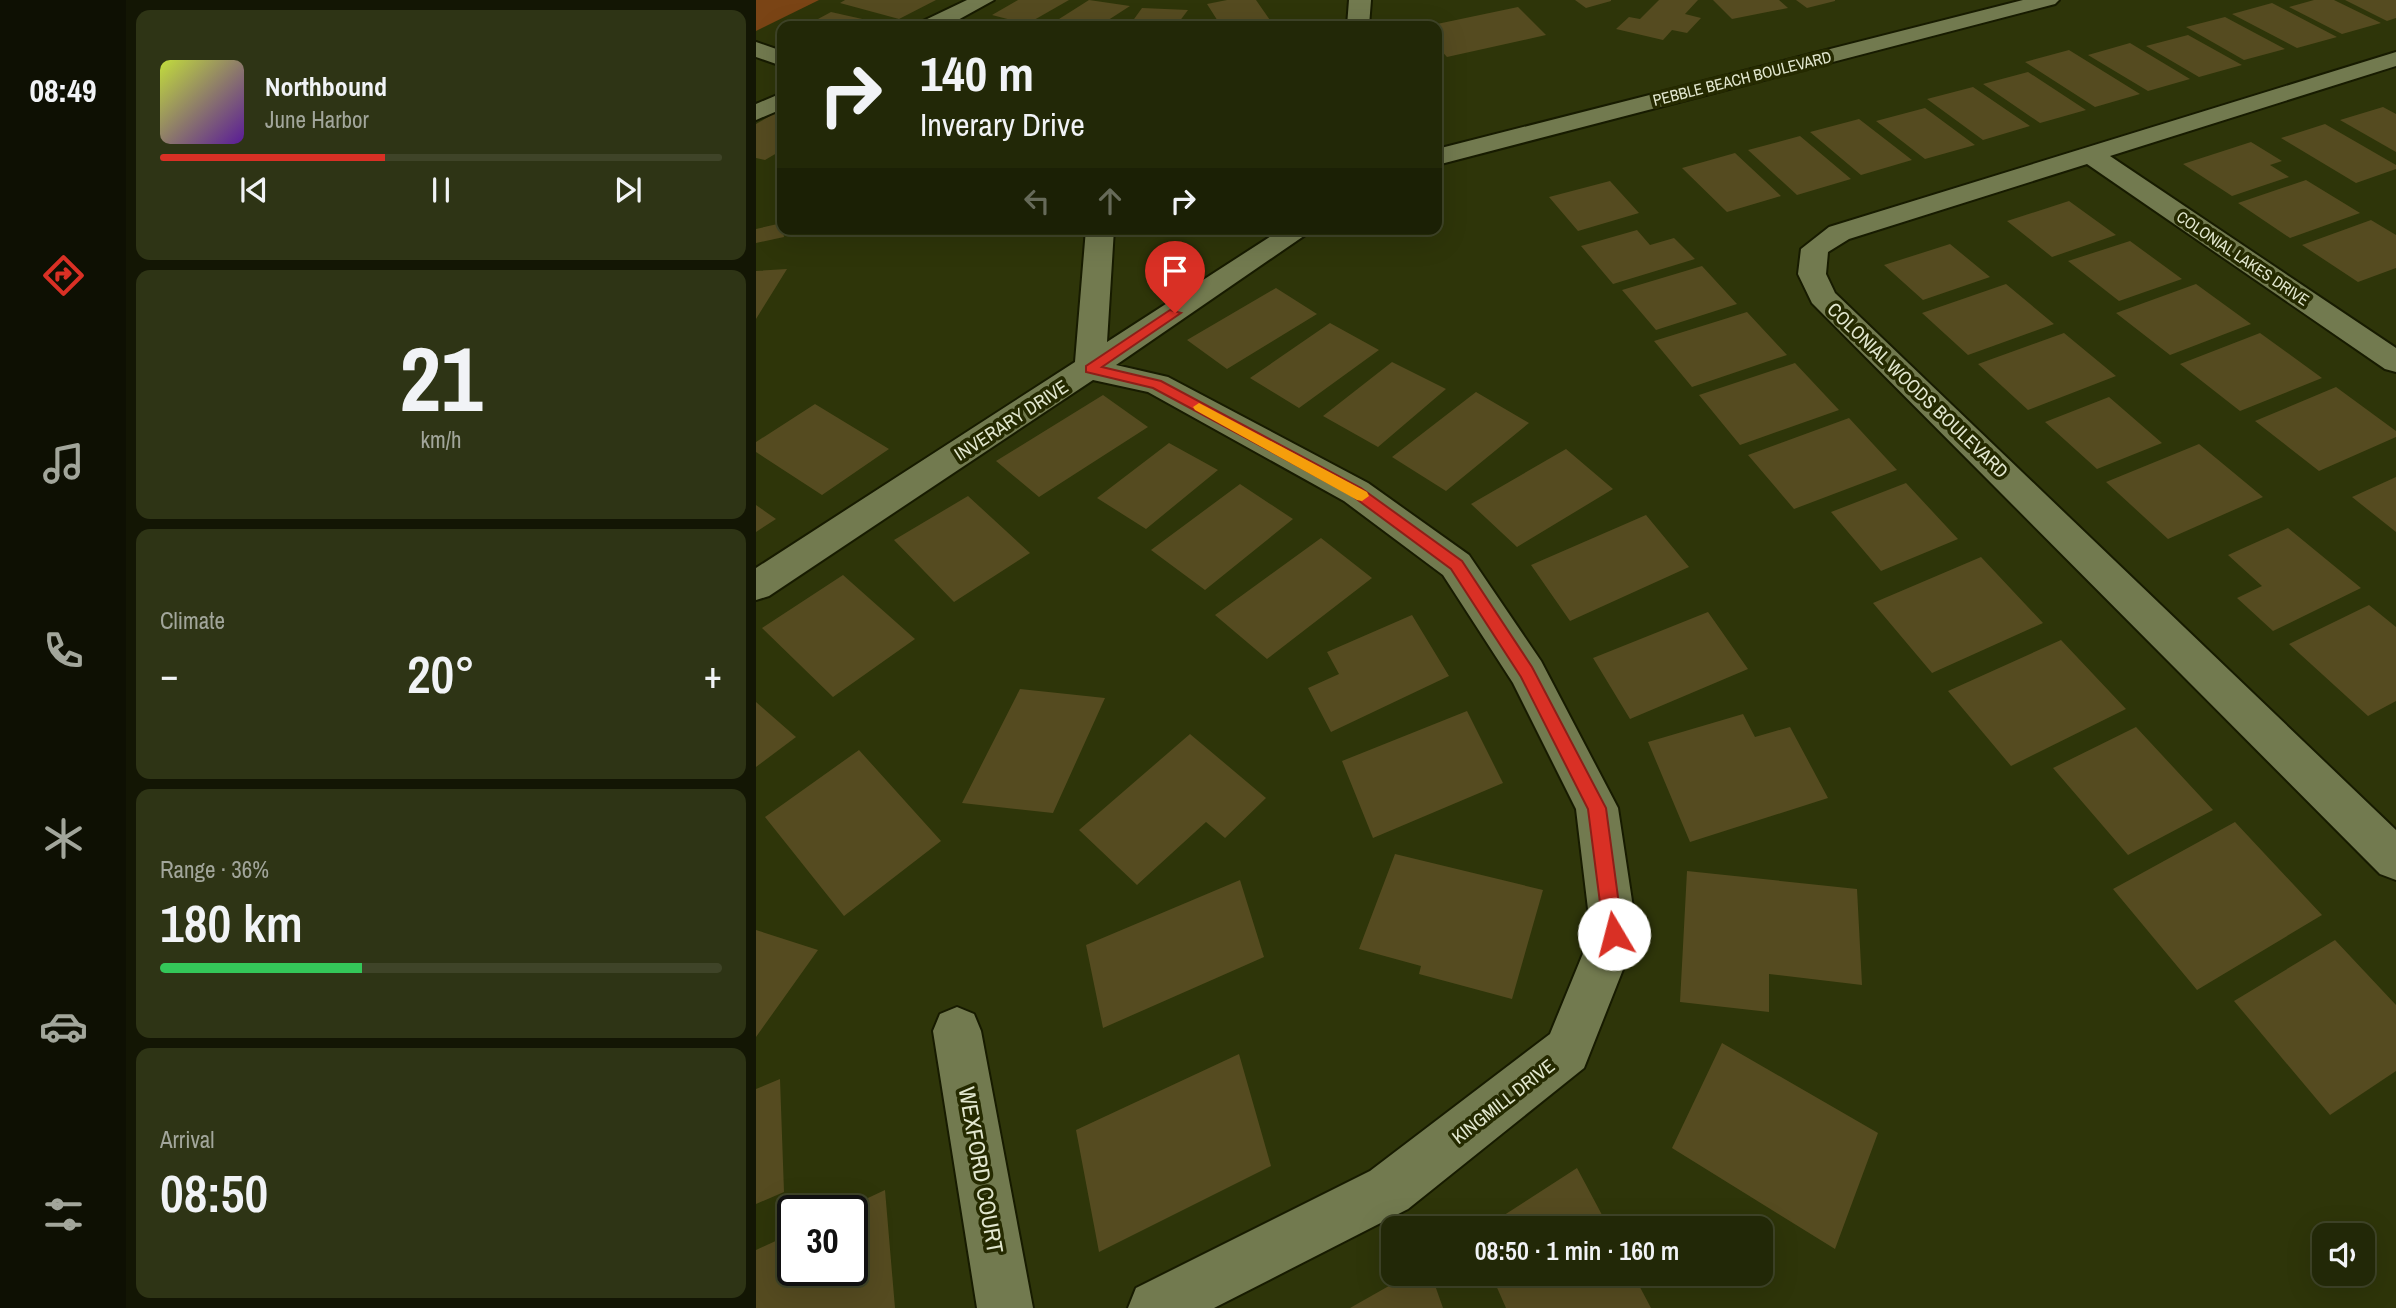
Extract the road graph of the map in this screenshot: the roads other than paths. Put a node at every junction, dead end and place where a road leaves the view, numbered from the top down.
1 (983, 0) edge
2 (1360, 0) edge
3 (2040, 1) edge
4 (941, 21) edge
5 (1359, 21) edge
6 (756, 50) edge
7 (777, 57) edge
8 (2396, 60) edge
9 (777, 102) edge
10 (756, 113) edge
11 (1442, 154) edge
12 (2091, 155) junction
13 (1100, 235) edge
14 (1292, 235) edge
15 (2396, 362) edge
16 (1090, 369) junction
17 (756, 586) edge
18 (2396, 859) edge
19 (957, 1031) dead end
20 (1005, 1308) edge
21 (1156, 1308) edge

1 - 4 street
2 - 5 street
3 - 11 street, PEBBLE BEACH BOULEVARD
6 - 7 street
8 - 12 street, COLONIAL WOODS BOULEVARD
9 - 10 street
12 - 15 street, COLONIAL LAKES DRIVE
12 - 18 street, COLONIAL WOODS BOULEVARD
13 - 16 street
14 - 16 street, INVERARY DRIVE
16 - 17 street, INVERARY DRIVE
16 - 21 street, KINGMILL DRIVE
19 - 20 street, WEXFORD COURT

